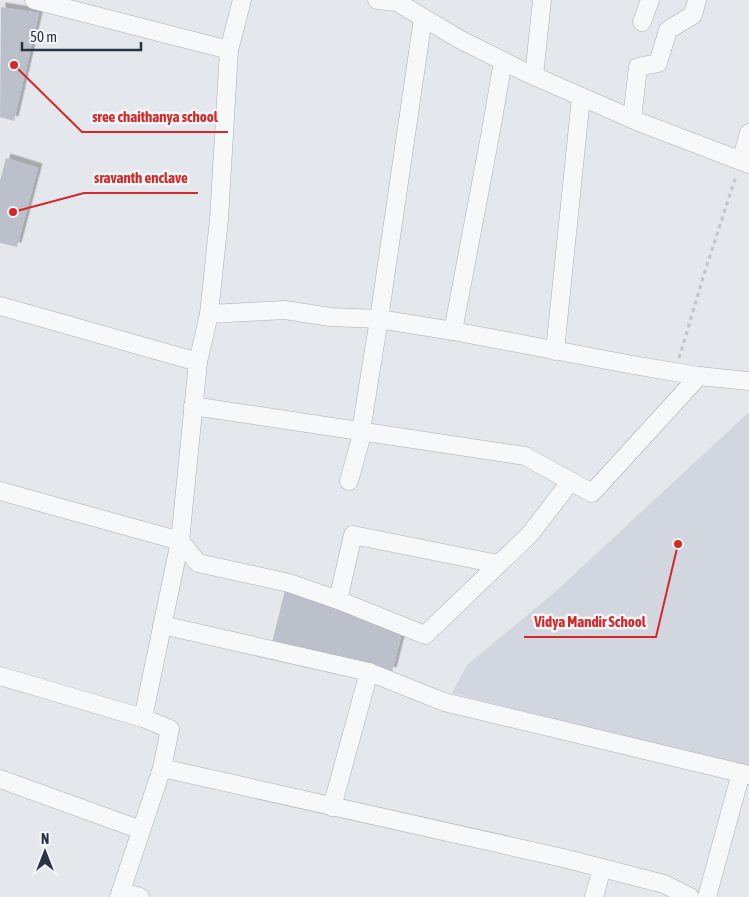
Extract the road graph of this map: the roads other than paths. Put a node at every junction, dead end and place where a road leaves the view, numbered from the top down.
1 (34, 0) edge
2 (242, 0) edge
3 (377, 0) edge
4 (542, 0) edge
5 (650, 0) edge
6 (698, 0) edge
7 (423, 18) junction
8 (642, 22) dead end
9 (229, 50) junction
10 (503, 61) junction
11 (534, 76) junction
12 (581, 97) junction
13 (632, 119) junction
14 (749, 133) edge
15 (745, 162) edge
16 (0, 306) edge
17 (209, 314) junction
18 (379, 319) junction
19 (453, 331) junction
20 (555, 351) junction
21 (198, 362) junction
22 (699, 376) junction
23 (749, 381) edge
24 (193, 406) junction
25 (360, 431) junction
26 (350, 481) dead end
27 (571, 481) junction
28 (0, 491) edge
29 (180, 541) junction
30 (498, 564) junction
31 (338, 600) junction
32 (162, 625) junction
33 (369, 672) junction
34 (0, 676) edge
35 (143, 718) junction
36 (162, 768) junction
37 (745, 774) edge
38 (0, 779) edge
39 (332, 807) junction
40 (141, 830) junction
41 (602, 868) junction
42 (120, 894) edge
43 (140, 897) edge
44 (594, 897) edge
45 (690, 897) edge
46 (707, 897) edge

1 - 9 street
2 - 9 street
3 - 7 street
4 - 11 street
5 - 8 street
6 - 13 street
7 - 10 street
7 - 18 street
9 - 17 street
10 - 11 street
10 - 19 street
11 - 12 street
12 - 13 street
12 - 20 street
13 - 15 street
14 - 15 street
16 - 21 street
17 - 18 street
17 - 21 street
18 - 19 street
18 - 25 street
19 - 20 street
20 - 22 street
21 - 24 street
22 - 23 street
22 - 27 street
24 - 25 street
24 - 29 street
25 - 26 street
25 - 27 street
27 - 30 street
28 - 29 street
29 - 31 street
29 - 32 street
30 - 31 street
30 - 31 street
32 - 33 street
32 - 35 street
33 - 37 street
33 - 39 street
34 - 35 street
35 - 36 street
36 - 39 street
36 - 40 street
37 - 46 street
38 - 40 street
39 - 41 street
40 - 42 street
41 - 44 street
41 - 45 street
42 - 43 street

